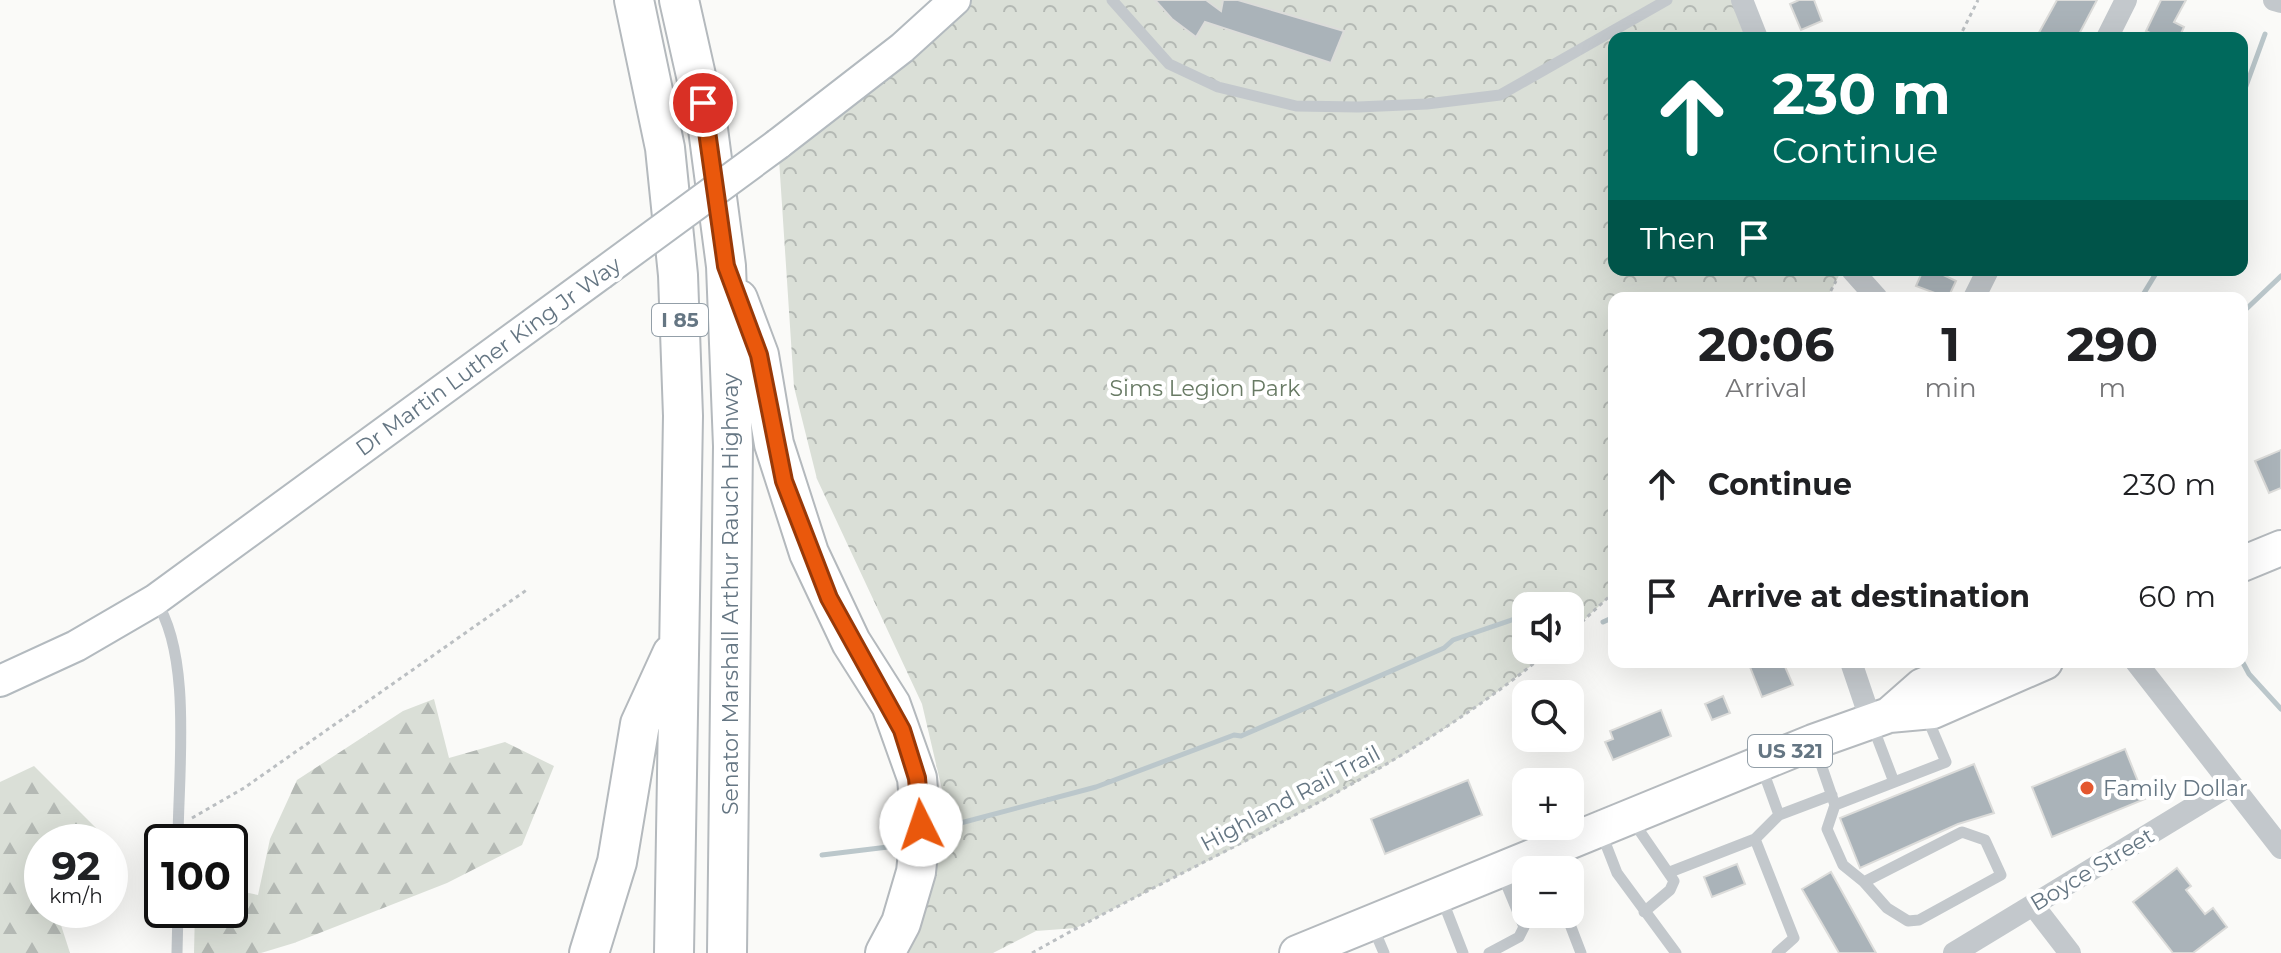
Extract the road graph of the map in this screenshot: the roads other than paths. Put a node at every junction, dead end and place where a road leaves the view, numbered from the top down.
1 (634, 0) edge
2 (679, 0) edge
3 (955, 0) edge
4 (1112, 0) edge
5 (1667, 0) edge
6 (1742, 0) edge
7 (2126, 0) edge
8 (2274, 0) edge
9 (2281, 2) edge
10 (1611, 32) edge
11 (1755, 32) edge
12 (2110, 32) edge
13 (1608, 34) edge
14 (726, 266) junction
15 (1857, 276) edge
16 (1872, 292) edge
17 (2281, 548) edge
18 (2248, 562) edge
19 (155, 600) junction
20 (677, 644) junction
21 (1854, 668) edge
22 (1966, 668) edge
23 (2031, 668) edge
24 (2141, 668) edge
25 (0, 681) edge
26 (1924, 711) junction
27 (1880, 718) junction
28 (1813, 742) junction
29 (1760, 763) junction
30 (1894, 782) junction
31 (2230, 785) junction
32 (1834, 800) junction
33 (1779, 815) junction
34 (178, 824) edge
35 (1615, 824) junction
36 (1755, 839) junction
37 (2281, 848) edge
38 (1501, 870) junction
39 (1670, 872) junction
40 (1864, 882) junction
41 (1441, 895) junction
42 (2033, 905) junction
43 (1644, 912) junction
44 (178, 928) edge
45 (1571, 928) edge
46 (1378, 938) edge
47 (177, 953) edge
48 (589, 953) edge
49 (674, 953) edge
50 (727, 953) edge
51 (885, 953) edge
52 (1297, 953) edge
53 (1463, 953) edge
54 (1489, 953) edge
55 (1581, 953) edge
56 (1676, 953) edge
57 (1777, 953) edge
58 (1954, 953) edge
59 (2070, 953) edge

1 - 20 highway, I 85
2 - 14 highway, Senator Marshall Arthur Rauch Highway / I 85
3 - 19 main road, Dr Martin Luther King Jr Way, bridge
4 - 13 lane
5 - 10 lane
6 - 11 street
7 - 12 street
8 - 9 street
14 - 50 highway, Senator Marshall Arthur Rauch Highway / I 85
14 - 51 highway
15 - 16 street
17 - 18 main road
19 - 25 main road, Dr Martin Luther King Jr Way
19 - 34 lane
20 - 48 highway
20 - 49 highway, I 85
21 - 27 street
22 - 27 main road, US 321
23 - 26 main road, US 321
24 - 31 street
26 - 27 main road, US 321
26 - 30 lane
27 - 28 main road, US 321
27 - 30 lane
28 - 29 main road, US 321
28 - 32 lane
29 - 33 lane
29 - 35 main road, US 321
30 - 32 lane
31 - 37 street
31 - 42 street, Boyce Street
32 - 33 lane
32 - 40 lane
33 - 36 lane
35 - 38 main road, US 321
35 - 39 lane
35 - 43 lane
36 - 39 lane
36 - 57 lane
38 - 41 main road, US 321
38 - 54 lane
39 - 43 lane
40 - 40 lane
41 - 46 main road, US 321
41 - 53 lane
42 - 58 street, Boyce Street
42 - 59 street
43 - 56 lane
44 - 47 lane
45 - 55 lane
46 - 52 main road, US 321

